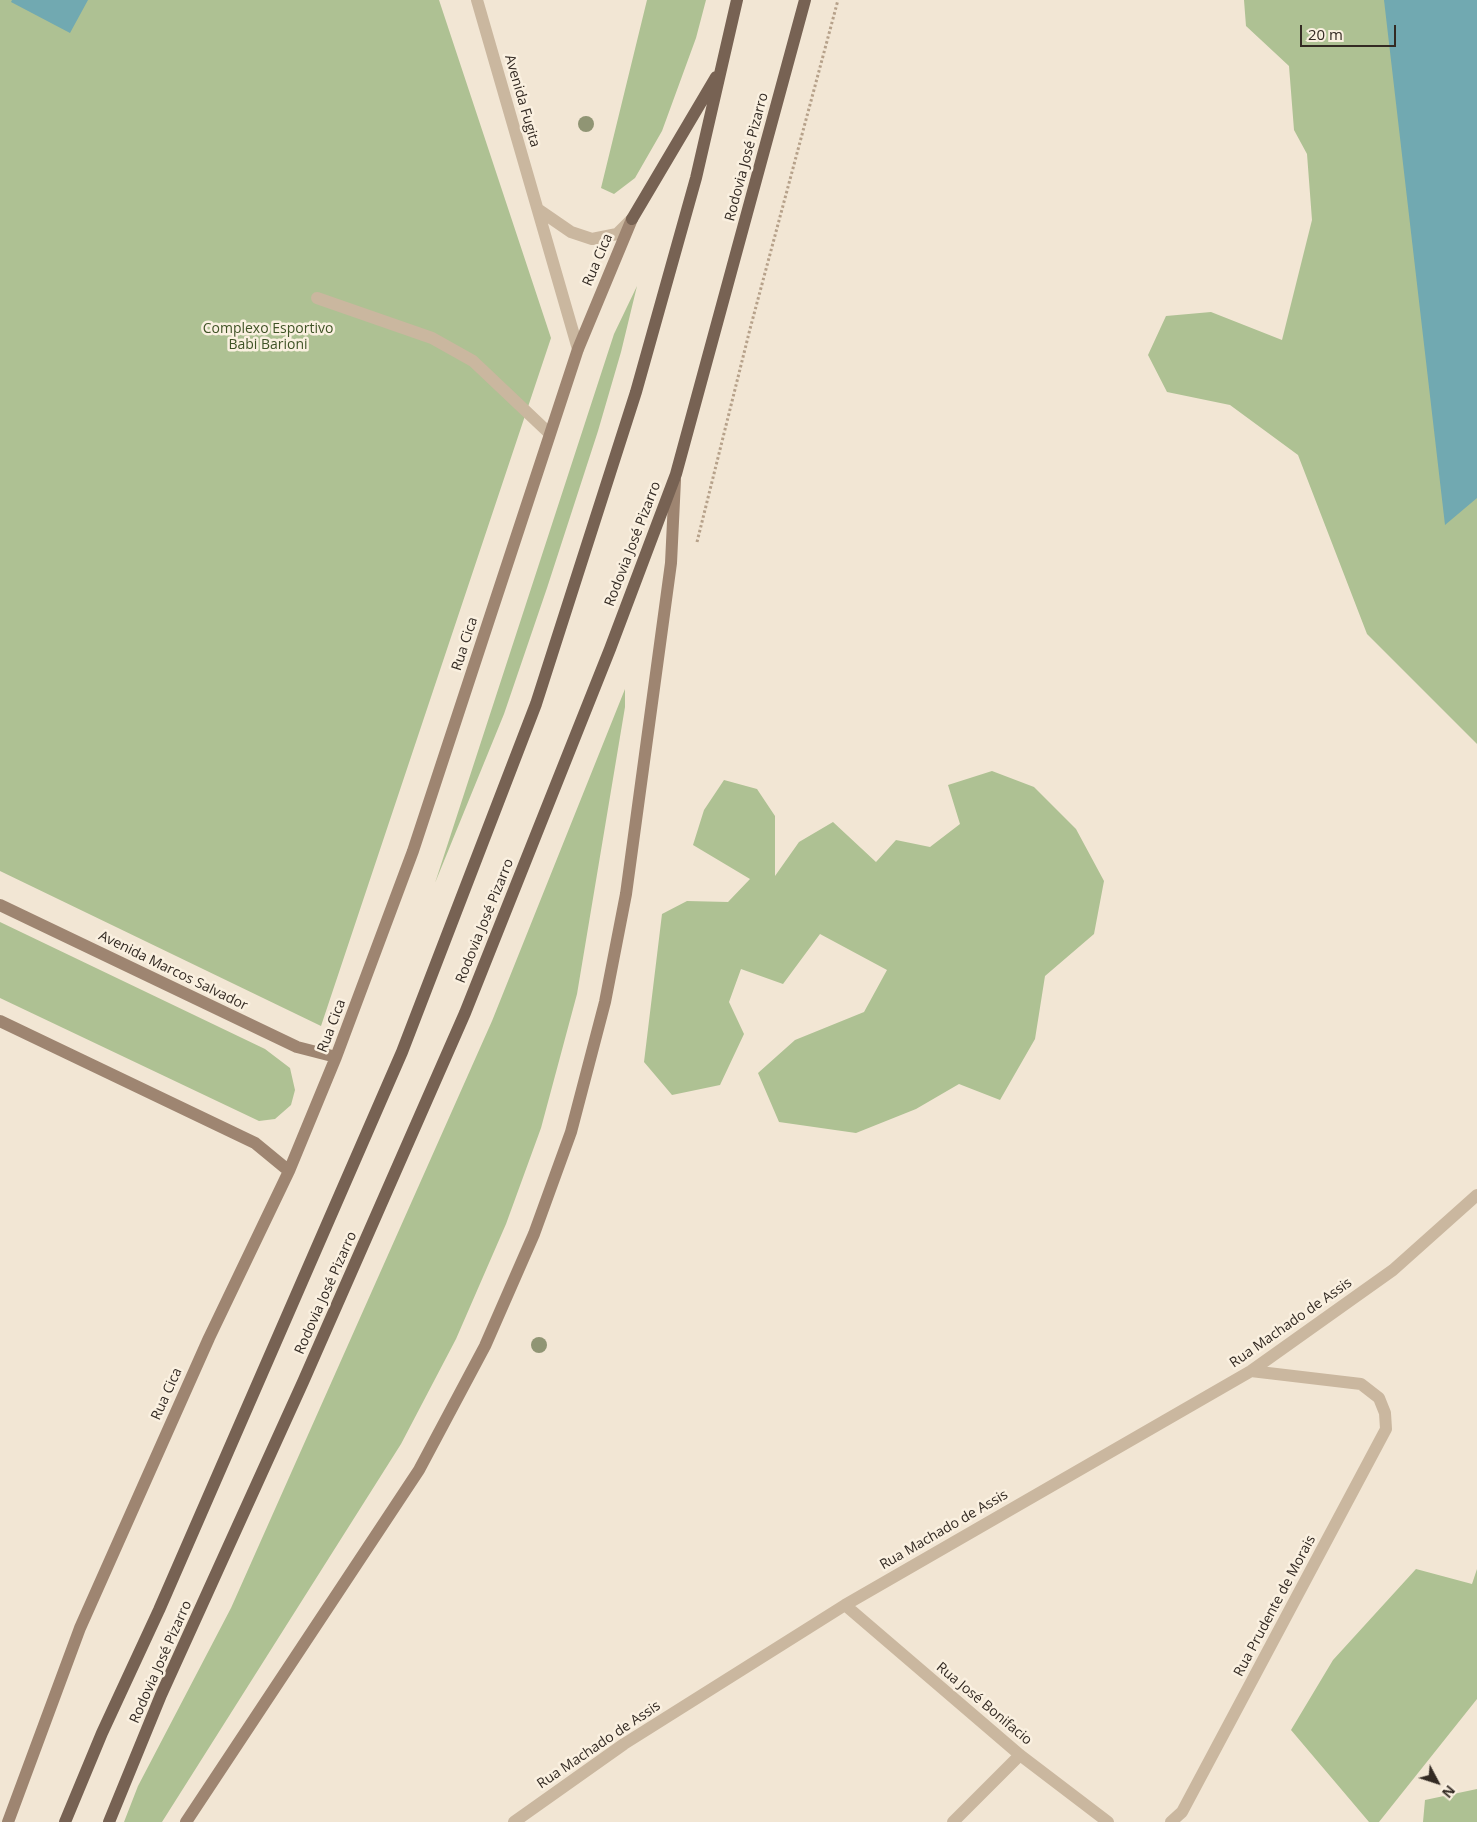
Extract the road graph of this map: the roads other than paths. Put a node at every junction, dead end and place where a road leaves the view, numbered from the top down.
1 (477, 0) edge
2 (737, 0) edge
3 (805, 0) edge
4 (722, 66) junction
5 (538, 210) junction
6 (632, 219) junction
7 (317, 298) dead end
8 (578, 349) junction
9 (549, 433) junction
10 (676, 474) junction
11 (0, 905) edge
12 (0, 1021) edge
13 (336, 1057) junction
14 (289, 1171) junction
15 (1477, 1195) edge
16 (1250, 1371) junction
17 (845, 1605) junction
18 (1020, 1755) junction
19 (8, 1822) edge
20 (65, 1822) edge
21 (108, 1822) edge
22 (186, 1822) edge
23 (514, 1822) edge
24 (953, 1822) edge
25 (1108, 1822) edge
26 (1171, 1822) edge

1 - 5 street, Avenida Fugita
2 - 4 main road, Rodovia José Pizarro
3 - 10 main road, Rodovia José Pizarro
4 - 6 main road
4 - 20 main road, Rodovia José Pizarro
5 - 6 street
5 - 8 street, Avenida Fugita
6 - 8 street, Rua Cica
7 - 9 street
8 - 9 street, Rua Cica
9 - 13 street, Rua Cica
10 - 21 main road, Rodovia José Pizarro
10 - 22 street
11 - 13 street, Avenida Marcos Salvador
12 - 14 street
13 - 14 street, Rua Cica
14 - 19 street, Rua Cica
15 - 16 street, Rua Machado de Assis
16 - 17 street, Rua Machado de Assis
16 - 26 street, Rua Prudente de Morais
17 - 18 street, Rua José Bonifacio
17 - 23 street, Rua Machado de Assis
18 - 24 street
18 - 25 street, Rua José Bonifacio

